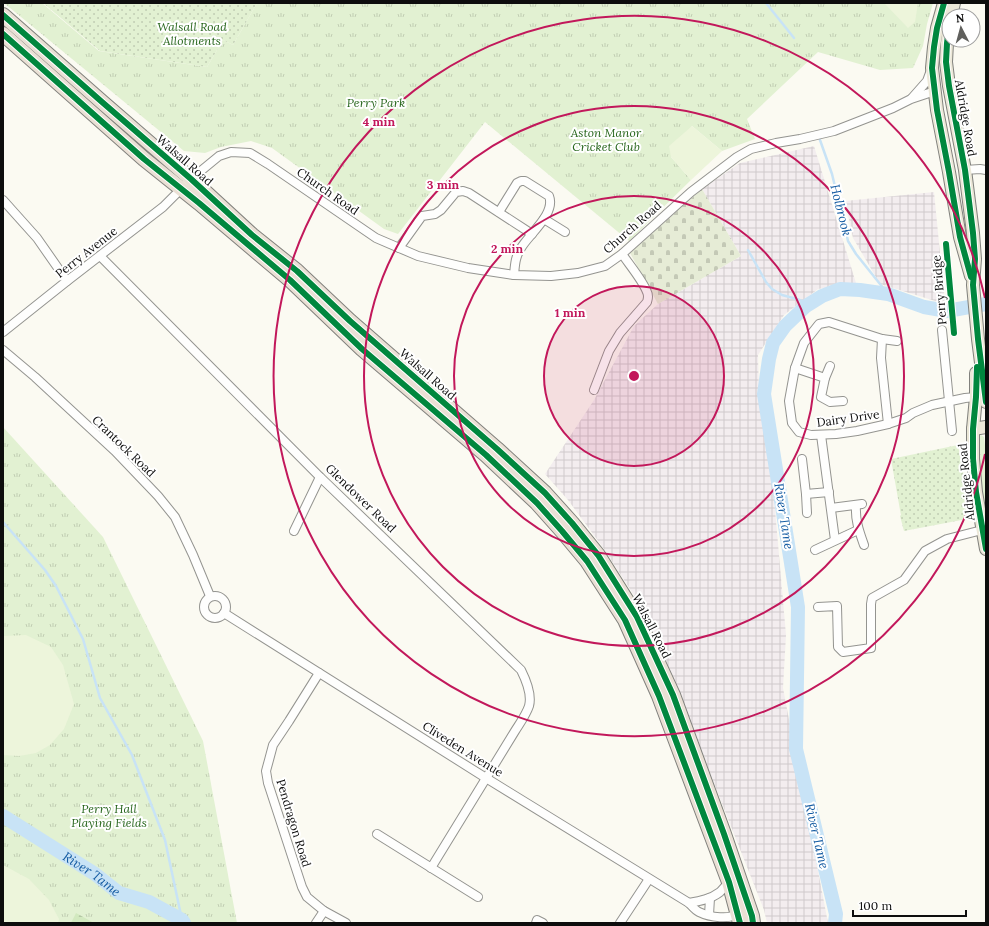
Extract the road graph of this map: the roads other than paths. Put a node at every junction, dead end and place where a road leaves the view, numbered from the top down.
1 (944, 3) edge
2 (3, 15) edge
3 (3, 34) edge
4 (947, 48) edge
5 (946, 62) junction
6 (932, 68) junction
7 (935, 91) junction
8 (911, 99) junction
9 (965, 170) junction
10 (986, 170) edge
11 (949, 172) junction
12 (186, 184) junction
13 (3, 200) edge
14 (499, 212) junction
15 (544, 219) junction
16 (565, 232) dead end
17 (532, 234) junction
18 (399, 248) junction
19 (622, 254) junction
20 (100, 256) junction
21 (514, 275) junction
22 (68, 280) junction
23 (973, 284) junction
24 (942, 330) dead end
25 (3, 332) edge
26 (882, 338) junction
27 (897, 341) dead end
28 (3, 350) edge
29 (830, 366) dead end
30 (795, 368) junction
31 (825, 378) junction
32 (594, 390) dead end
33 (981, 400) edge
34 (843, 401) dead end
35 (949, 401) junction
36 (888, 424) junction
37 (986, 427) edge
38 (972, 429) junction
39 (952, 431) dead end
40 (822, 434) junction
41 (802, 459) dead end
42 (320, 477) junction
43 (829, 492) junction
44 (806, 494) junction
45 (831, 508) junction
46 (807, 513) dead end
47 (858, 530) junction
48 (982, 530) junction
49 (294, 531) dead end
50 (835, 540) junction
51 (864, 546) dead end
52 (815, 550) dead end
53 (986, 550) edge
54 (210, 596) junction
55 (818, 608) dead end
56 (224, 614) junction
57 (319, 673) junction
58 (486, 778) junction
59 (377, 834) dead end
60 (724, 834) junction
61 (431, 868) junction
62 (649, 879) junction
63 (729, 882) junction
64 (478, 897) dead end
65 (710, 898) junction
66 (689, 903) junction
67 (324, 911) junction
68 (709, 915) junction
69 (739, 919) edge
70 (316, 923) edge
71 (346, 923) edge
72 (536, 923) edge
73 (543, 923) edge
74 (620, 923) edge
75 (754, 923) edge

1 - 6 main road, Aldridge Road
2 - 12 highway, Walsall Road
3 - 12 highway, Walsall Road
4 - 5 main road, Aldridge Road
5 - 7 main road
5 - 9 main road, Aldridge Road
6 - 7 main road, Aldridge Road
6 - 8 street, Church Road
7 - 8 street, Church Road
7 - 11 main road, Aldridge Road
8 - 19 street, Church Road
9 - 10 street
9 - 11 main road
9 - 23 main road, Aldridge Road
11 - 23 main road, Aldridge Road
12 - 18 street, Church Road
12 - 20 street, Perry Avenue
12 - 60 highway, Walsall Road
12 - 63 highway, Walsall Road
13 - 22 street
14 - 15 street
14 - 17 street
14 - 18 street
15 - 16 street
15 - 17 street
17 - 21 street
18 - 21 street, Church Road
19 - 21 street, Church Road
19 - 32 street
20 - 22 street, Perry Avenue
20 - 42 street, Glendower Road
22 - 25 street, Perry Avenue
23 - 33 main road, Aldridge Road
24 - 35 street
26 - 27 street, Dairy Drive
26 - 30 street, Dairy Drive
26 - 36 street
28 - 54 street, Crantock Road
29 - 31 street
30 - 31 street
30 - 40 street, Dairy Drive
31 - 34 street
33 - 35 street, Dairy Drive
33 - 38 main road, Aldridge Road
35 - 36 street, Dairy Drive
35 - 39 street
36 - 40 street, Dairy Drive
37 - 38 main road
38 - 48 main road, Aldridge Road
40 - 43 street
41 - 44 street
42 - 49 street
42 - 58 street, Glendower Road
43 - 44 street
43 - 45 street
44 - 46 street
45 - 47 street
45 - 50 street
47 - 50 street
47 - 51 street
48 - 53 main road, Aldridge Road
48 - 55 street
50 - 52 street
54 - 56 street
54 - 56 street
56 - 57 street, Cliveden Avenue
57 - 58 street, Cliveden Avenue
57 - 67 street, Pendragon Road
58 - 61 street, Glendower Road
58 - 62 street, Cliveden Avenue
59 - 61 street
60 - 69 street, Walsall Road
60 - 75 highway, Walsall Road
61 - 64 street
62 - 66 street, Cliveden Avenue
62 - 74 street
63 - 65 street
63 - 69 highway, Walsall Road
65 - 66 street
65 - 68 street
66 - 68 street, Cliveden Avenue
67 - 70 street
67 - 71 street, Pendragon Road
68 - 69 street, Cliveden Avenue
72 - 73 street

